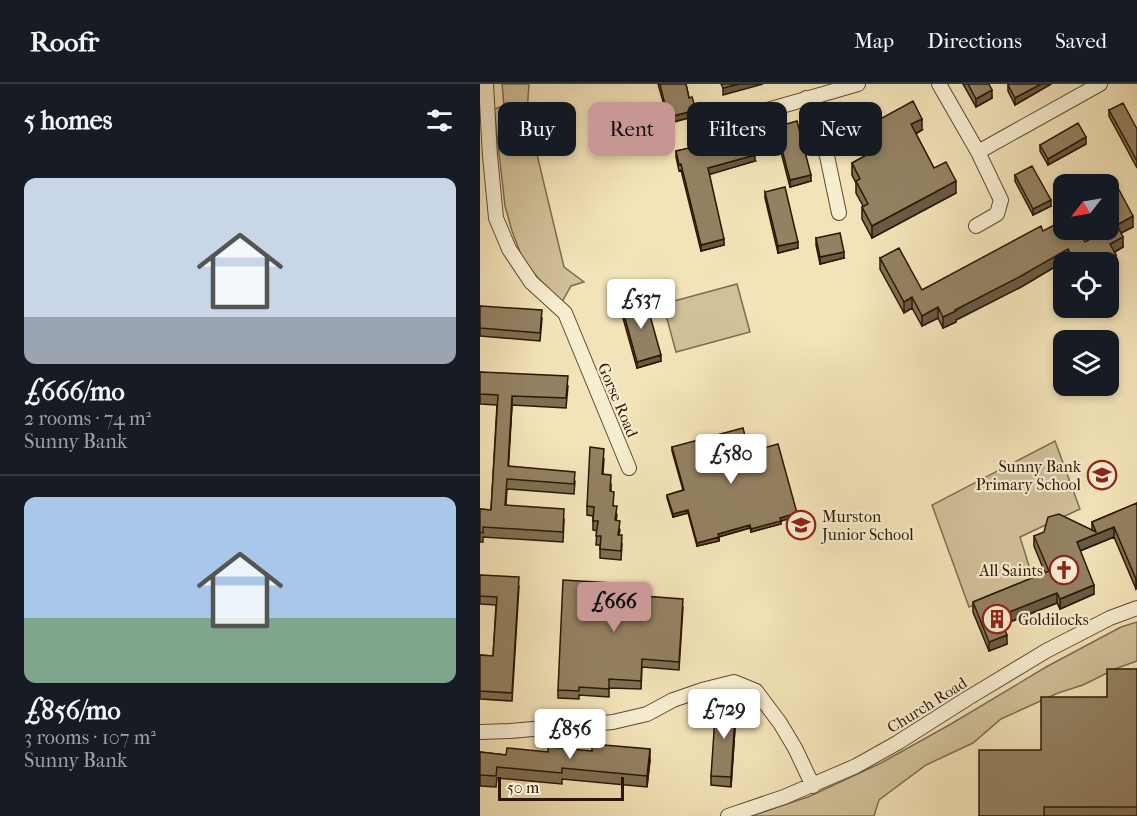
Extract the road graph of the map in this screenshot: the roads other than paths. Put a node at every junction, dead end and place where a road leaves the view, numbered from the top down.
1 (486, 84) edge
2 (858, 84) edge
3 (939, 84) edge
4 (1100, 84) edge
5 (806, 98) junction
6 (787, 104) edge
7 (978, 152) junction
8 (839, 213) dead end
9 (976, 226) dead end
10 (629, 468) dead end
11 (1137, 608) edge
12 (480, 732) edge
13 (813, 786) junction
14 (728, 816) edge

1 - 10 street, Gorse Road
2 - 5 street
3 - 7 street
4 - 7 street
5 - 6 street
5 - 8 street
7 - 9 street
11 - 13 street, Church Road
12 - 13 street
13 - 14 street, Church Road

